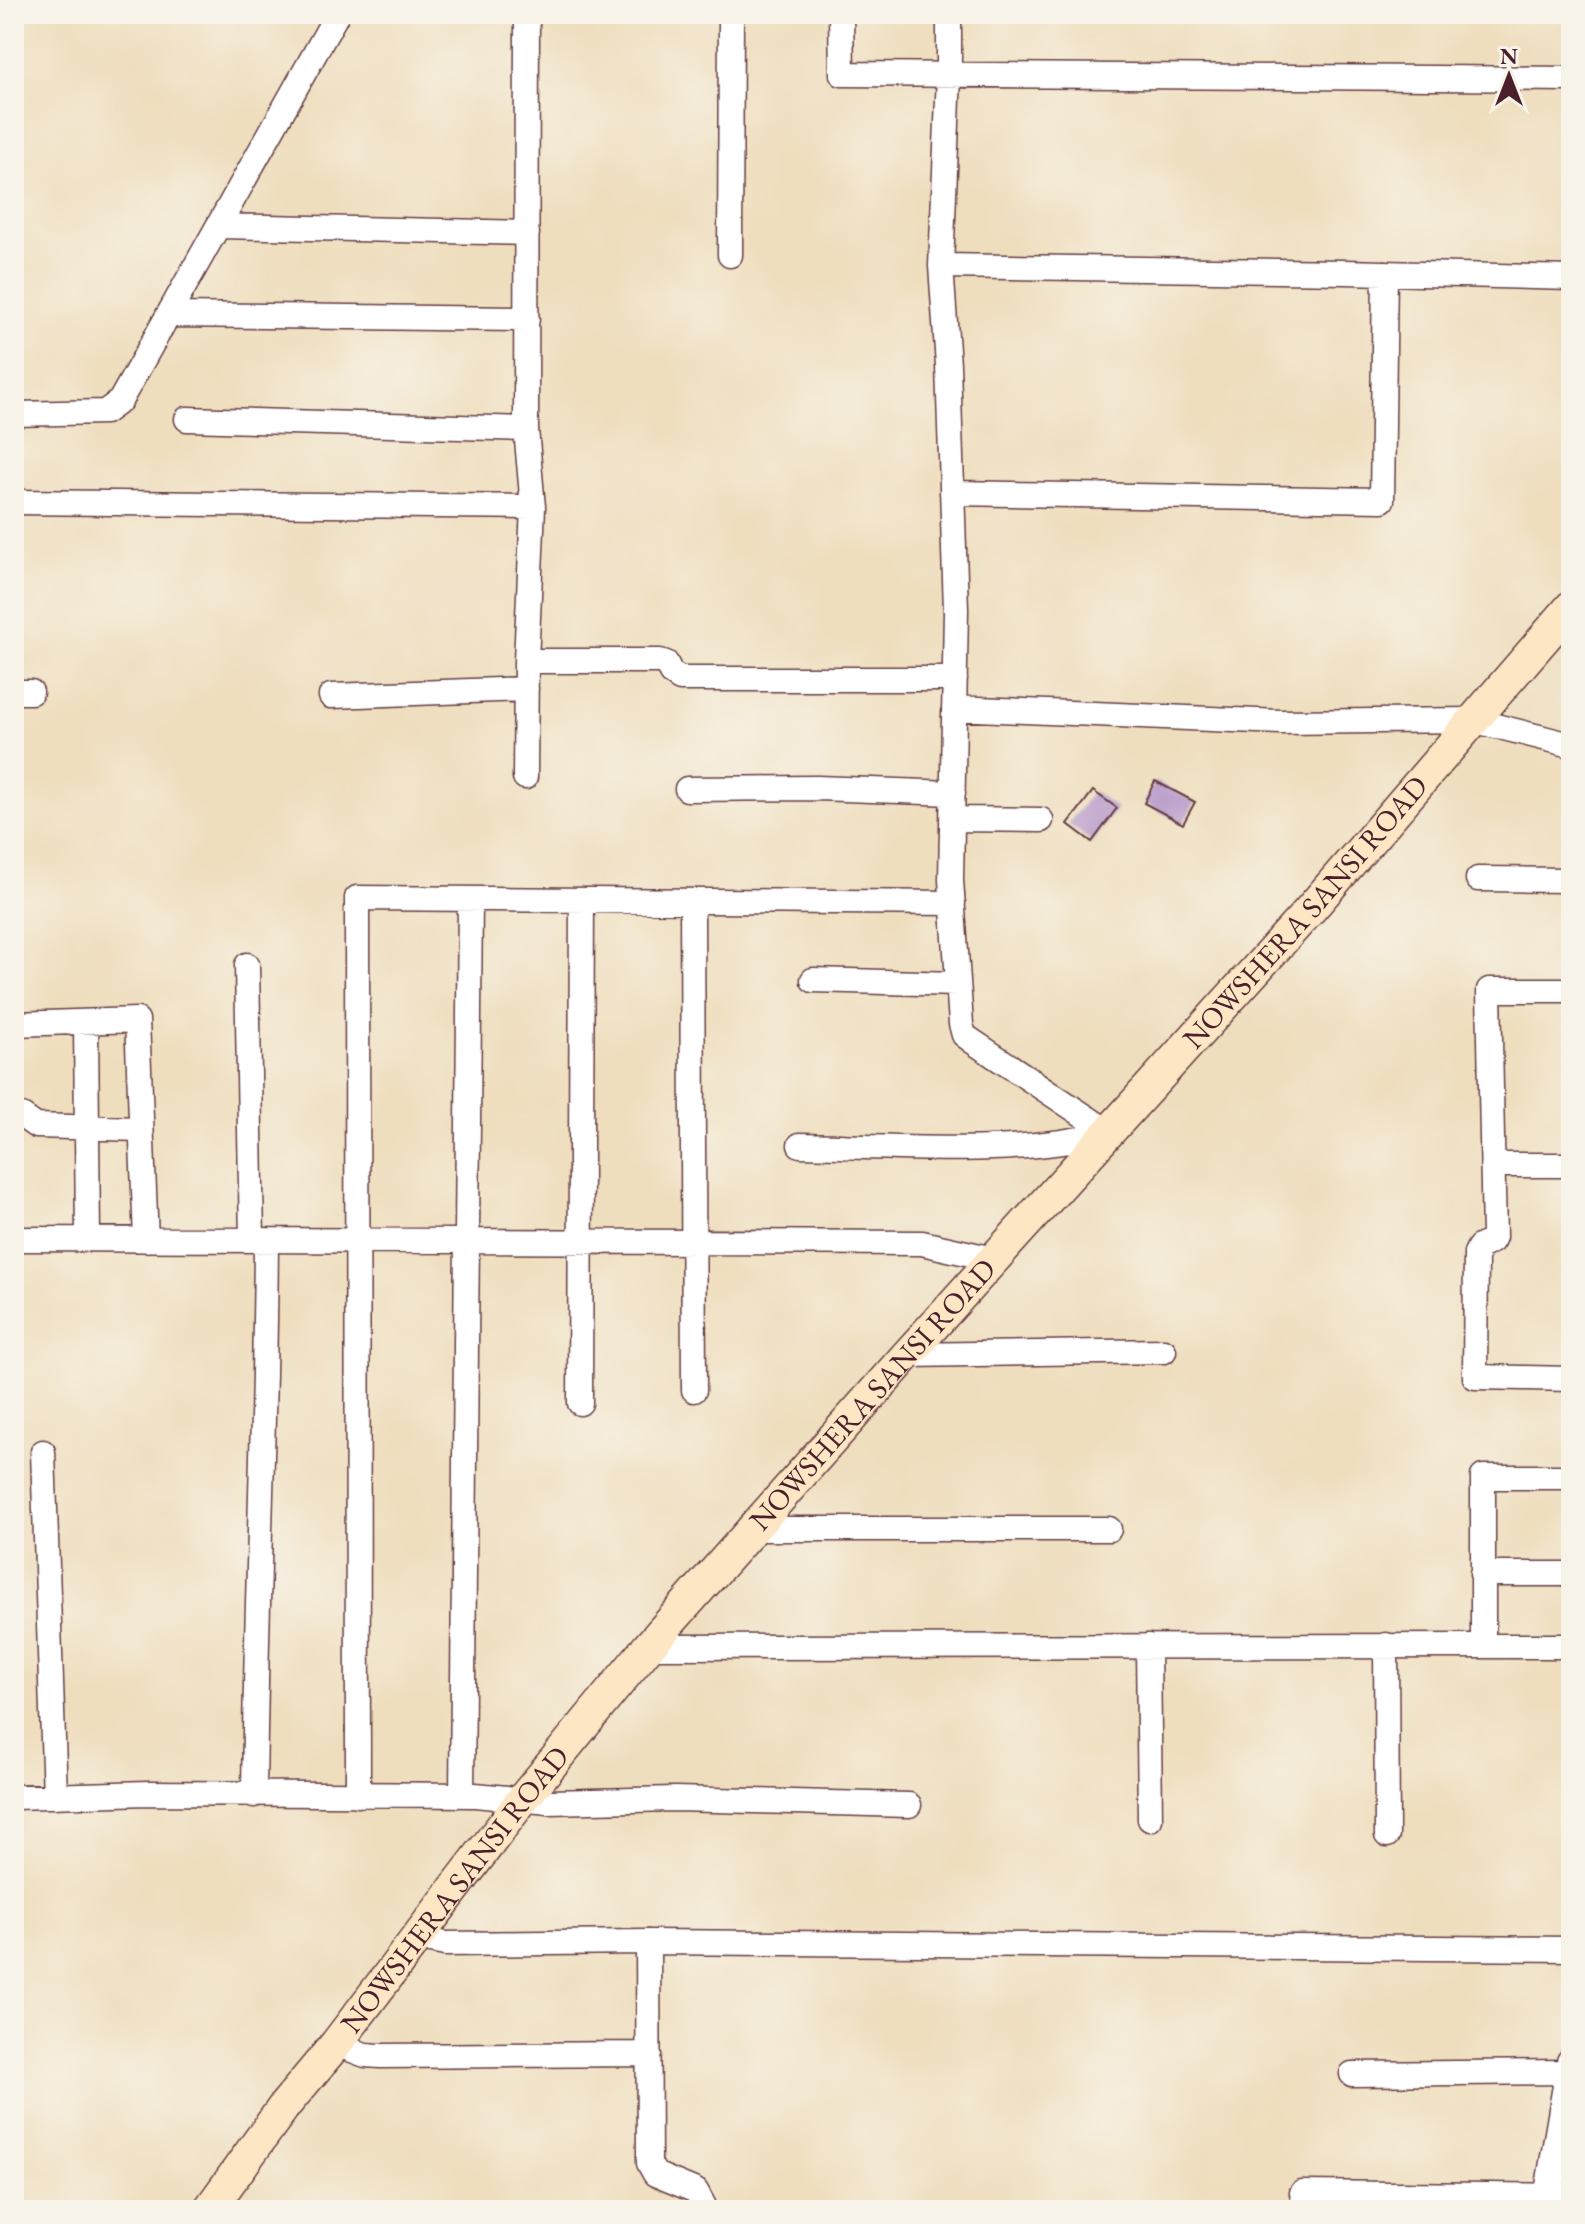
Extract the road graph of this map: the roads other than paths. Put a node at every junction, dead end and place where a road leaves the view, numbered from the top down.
1 (337, 14) edge
2 (527, 14) edge
3 (731, 14) edge
4 (841, 14) edge
5 (949, 14) edge
6 (949, 75) junction
7 (1571, 79) edge
8 (219, 226) junction
9 (527, 233) junction
10 (730, 255) dead end
11 (941, 266) junction
12 (1385, 273) junction
13 (1571, 278) edge
14 (168, 315) junction
15 (527, 319) junction
16 (14, 414) edge
17 (187, 419) dead end
18 (526, 429) junction
19 (952, 493) junction
20 (14, 502) edge
21 (533, 507) junction
22 (1571, 607) edge
23 (526, 661) junction
24 (955, 679) junction
25 (526, 689) junction
26 (331, 696) dead end
27 (954, 708) junction
28 (1472, 720) junction
29 (1571, 745) edge
30 (525, 777) dead end
31 (687, 789) dead end
32 (953, 793) junction
33 (952, 819) junction
34 (1041, 820) dead end
35 (1478, 879) dead end
36 (1571, 880) edge
37 (470, 899) junction
38 (582, 900) junction
39 (692, 901) junction
40 (953, 903) junction
41 (247, 965) dead end
42 (813, 980) dead end
43 (956, 984) junction
44 (1571, 990) edge
45 (14, 1024) edge
46 (86, 1024) junction
47 (14, 1116) edge
48 (87, 1126) junction
49 (140, 1129) junction
50 (1110, 1133) junction
51 (800, 1145) dead end
52 (1493, 1165) junction
53 (1571, 1165) edge
54 (14, 1239) edge
55 (88, 1239) junction
56 (146, 1240) junction
57 (259, 1240) junction
58 (357, 1240) junction
59 (467, 1241) junction
60 (581, 1241) junction
61 (693, 1242) junction
62 (993, 1259) junction
63 (1164, 1351) dead end
64 (907, 1355) junction
65 (1571, 1379) edge
66 (694, 1390) dead end
67 (580, 1403) dead end
68 (43, 1452) dead end
69 (1571, 1477) edge
70 (752, 1529) junction
71 (1109, 1529) dead end
72 (1482, 1574) junction
73 (1571, 1574) edge
74 (1386, 1645) junction
75 (1483, 1645) junction
76 (1148, 1646) junction
77 (1571, 1646) edge
78 (648, 1647) junction
79 (254, 1795) junction
80 (358, 1795) junction
81 (462, 1795) junction
82 (55, 1796) junction
83 (14, 1797) edge
84 (522, 1800) junction
85 (909, 1805) dead end
86 (1150, 1819) dead end
87 (1387, 1835) dead end
88 (418, 1934) junction
89 (648, 1942) junction
90 (1571, 1949) edge
91 (336, 2044) junction
92 (649, 2054) junction
93 (1570, 2067) edge
94 (1352, 2074) dead end
95 (1302, 2193) dead end
96 (1556, 2200) edge
97 (209, 2210) edge
98 (706, 2210) edge

1 - 8 street
2 - 9 street
3 - 10 street
4 - 6 street
5 - 6 street
6 - 7 street
6 - 11 street
8 - 9 street
8 - 14 street
9 - 15 street
11 - 12 street
11 - 19 street
12 - 13 street
12 - 19 street
14 - 15 street
14 - 16 street
15 - 18 street
17 - 18 street
18 - 21 street
19 - 24 street
20 - 21 street
21 - 23 street
22 - 28 main road, NOWSHERA SANSI ROAD
23 - 24 street
23 - 25 street
24 - 27 street
25 - 26 street
25 - 30 street
27 - 28 street
27 - 32 street
28 - 29 street
28 - 50 main road, NOWSHERA SANSI ROAD
31 - 32 street
32 - 33 street
33 - 34 street
33 - 40 street
35 - 36 street
37 - 38 street
37 - 58 street
37 - 59 street
38 - 39 street
38 - 60 street
39 - 40 street
39 - 61 street
40 - 43 street
41 - 57 street
42 - 43 street
43 - 50 street
44 - 52 street
45 - 46 street
46 - 48 street
46 - 49 street
47 - 48 street
48 - 49 street
48 - 55 street
49 - 56 street
50 - 51 street
50 - 62 main road, NOWSHERA SANSI ROAD
52 - 53 street
52 - 65 street
54 - 55 street
55 - 56 street
56 - 57 street
57 - 58 street
57 - 79 street
58 - 59 street
58 - 80 street
59 - 60 street
59 - 81 street
60 - 61 street
60 - 67 street
61 - 62 street
61 - 66 street
62 - 64 main road, NOWSHERA SANSI ROAD
63 - 64 street
64 - 70 main road, NOWSHERA SANSI ROAD
68 - 82 street
69 - 72 street
70 - 71 street
70 - 78 main road, NOWSHERA SANSI ROAD
72 - 73 street
72 - 75 street
74 - 75 street
74 - 76 street
74 - 87 street
75 - 77 street
76 - 78 street
76 - 86 street
78 - 84 main road, NOWSHERA SANSI ROAD
79 - 80 street
79 - 82 street
80 - 81 street
81 - 84 street
82 - 83 street
84 - 85 street
84 - 88 main road, NOWSHERA SANSI ROAD
88 - 89 street
88 - 91 main road, NOWSHERA SANSI ROAD
89 - 90 street
89 - 92 street
91 - 92 street
91 - 97 main road, NOWSHERA SANSI ROAD
92 - 98 street
93 - 94 street
93 - 96 street
95 - 96 street

